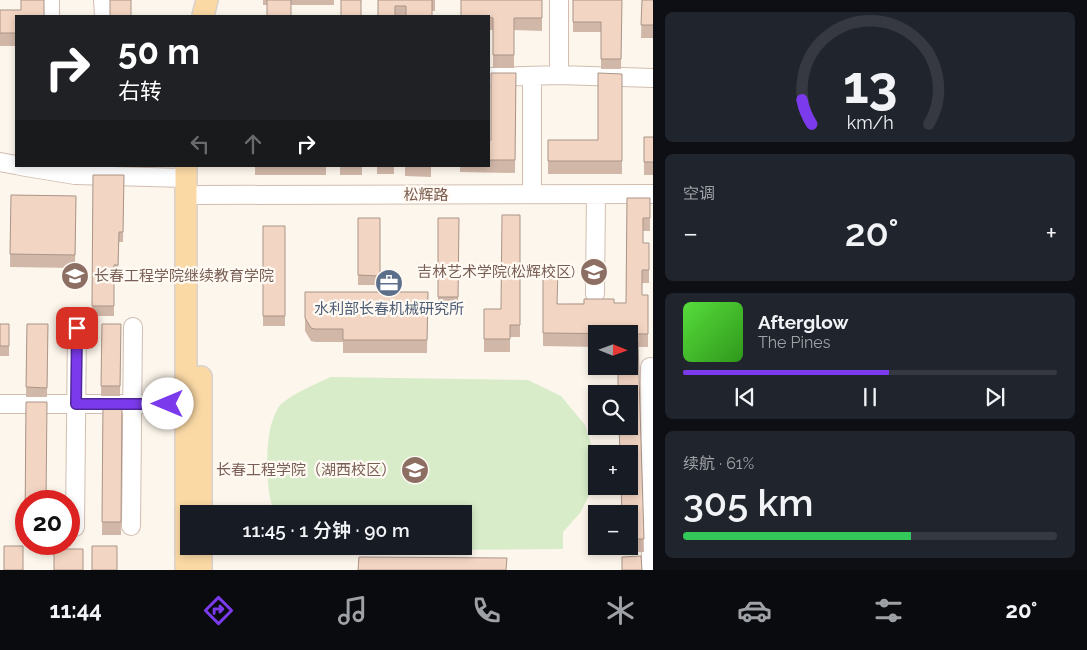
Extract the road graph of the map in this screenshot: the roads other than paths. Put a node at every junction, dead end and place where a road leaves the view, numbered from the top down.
1 (50, 0) edge
2 (103, 0) edge
3 (193, 0) edge
4 (207, 0) edge
5 (559, 0) edge
6 (50, 15) edge
7 (104, 15) edge
8 (189, 15) edge
9 (203, 15) edge
10 (559, 75) junction
11 (532, 76) junction
12 (490, 77) edge
13 (653, 78) edge
14 (0, 162) edge
15 (15, 165) edge
16 (28, 167) edge
17 (48, 169) edge
18 (191, 170) edge
19 (532, 194) junction
20 (596, 194) junction
21 (653, 194) edge
22 (199, 196) junction
23 (595, 294) dead end
24 (133, 327) dead end
25 (77, 328) dead end
26 (650, 367) dead end
27 (0, 404) edge
28 (76, 404) junction
29 (132, 404) junction
30 (186, 404) junction
31 (75, 490) edge
32 (201, 505) edge
33 (131, 526) dead end
34 (201, 555) edge
35 (186, 570) edge
36 (201, 570) edge
37 (651, 570) edge

1 - 6 street
2 - 7 street
3 - 8 main road
4 - 9 main road
5 - 10 street
10 - 11 street
10 - 13 street
11 - 12 street
11 - 19 street
14 - 15 street
16 - 17 street
17 - 18 street
18 - 22 main road
18 - 30 main road
19 - 20 street, 松辉路
19 - 22 street, 松辉路
20 - 21 street, 松辉路
20 - 23 street
22 - 32 main road
24 - 29 street
25 - 28 street
26 - 37 street
27 - 28 street
28 - 29 street
28 - 31 street
29 - 30 street
29 - 33 street
30 - 35 main road
34 - 36 main road

